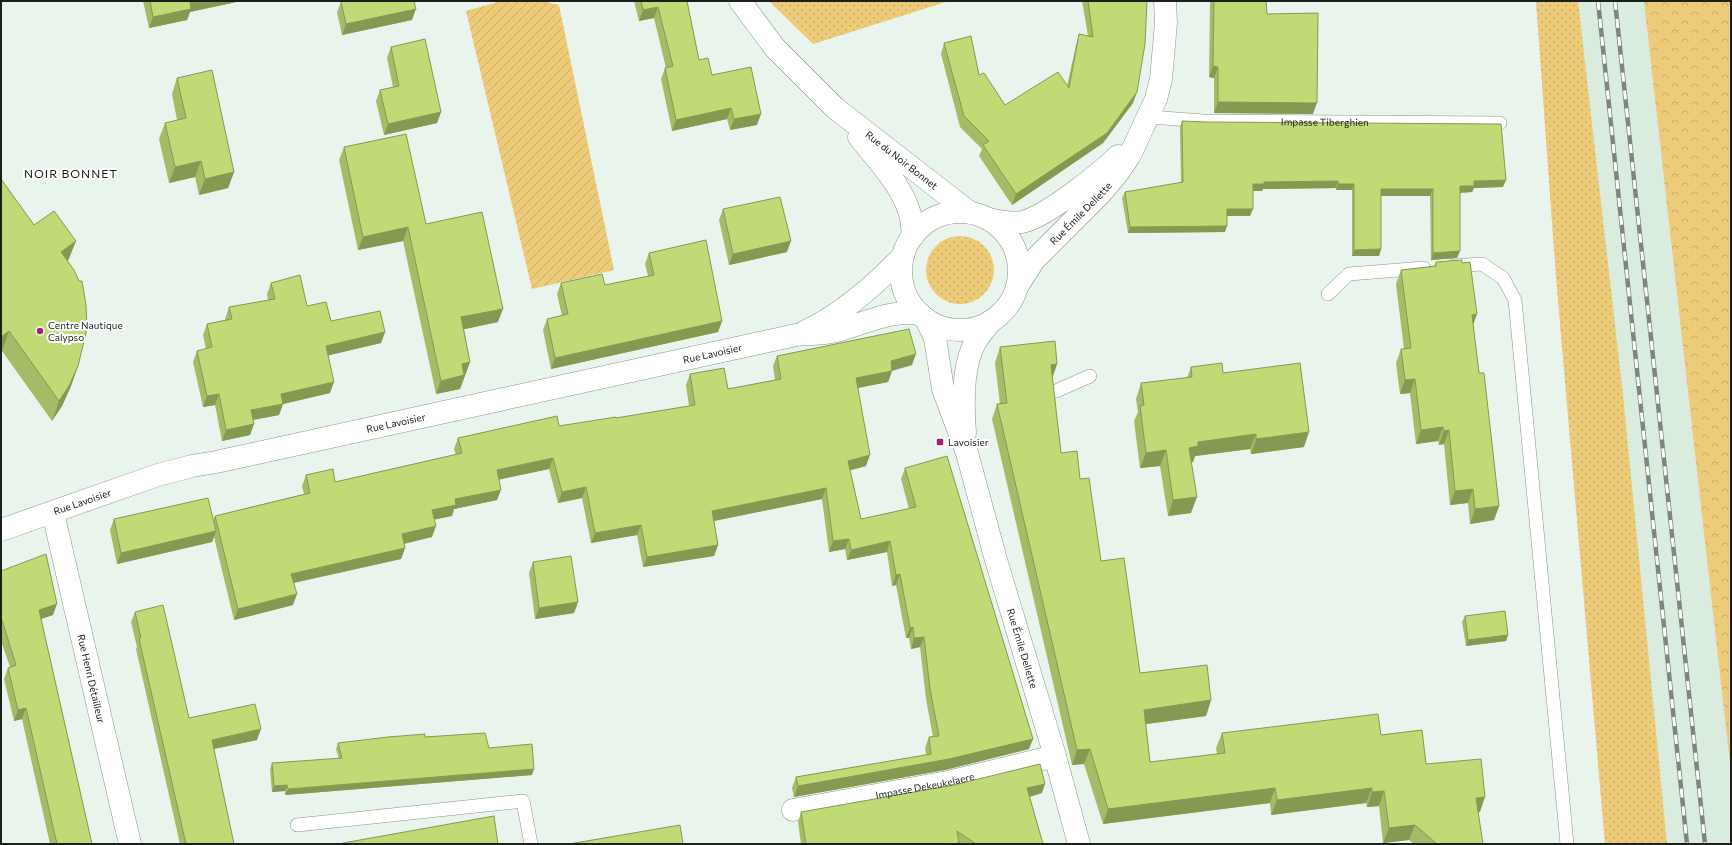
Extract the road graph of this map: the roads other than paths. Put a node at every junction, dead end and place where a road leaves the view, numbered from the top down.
1 (740, 1) edge
2 (1165, 1) edge
3 (835, 108) junction
4 (1500, 123) edge
5 (1144, 125) junction
6 (978, 216) junction
7 (913, 236) junction
8 (903, 256) junction
9 (1016, 289) junction
10 (1328, 294) dead end
11 (923, 317) junction
12 (991, 321) junction
13 (796, 335) junction
14 (1090, 376) dead end
15 (1056, 392) edge
16 (966, 453) junction
17 (53, 513) junction
18 (1, 530) edge
19 (1055, 756) junction
20 (793, 810) dead end
21 (297, 825) dead end
22 (130, 844) edge
23 (531, 844) edge
24 (1079, 844) edge
25 (1567, 844) edge

1 - 3 street, Rue du Noir Bonnet
2 - 5 street, Rue Émile Dellette
3 - 6 street, Rue du Noir Bonnet
3 - 7 street, Rue du Noir Bonnet
4 - 5 lane, Impasse Tiberghien
5 - 6 street, Rue Émile Dellette
5 - 9 street, Rue Émile Dellette
6 - 7 street
6 - 9 street
7 - 8 street
8 - 11 street
8 - 13 street, Rue Lavoisier
9 - 12 street
10 - 25 lane
11 - 12 street
11 - 13 street, Rue Lavoisier
11 - 16 street, Rue Émile Dellette
12 - 16 street, Rue Émile Dellette
13 - 17 street, Rue Lavoisier
14 - 15 lane
16 - 19 street, Rue Émile Dellette
17 - 18 street, Rue Lavoisier
17 - 22 street, Rue Henri Détailleur
19 - 20 street, Impasse Dekeukelaere
19 - 24 street, Rue Émile Dellette
21 - 23 lane

